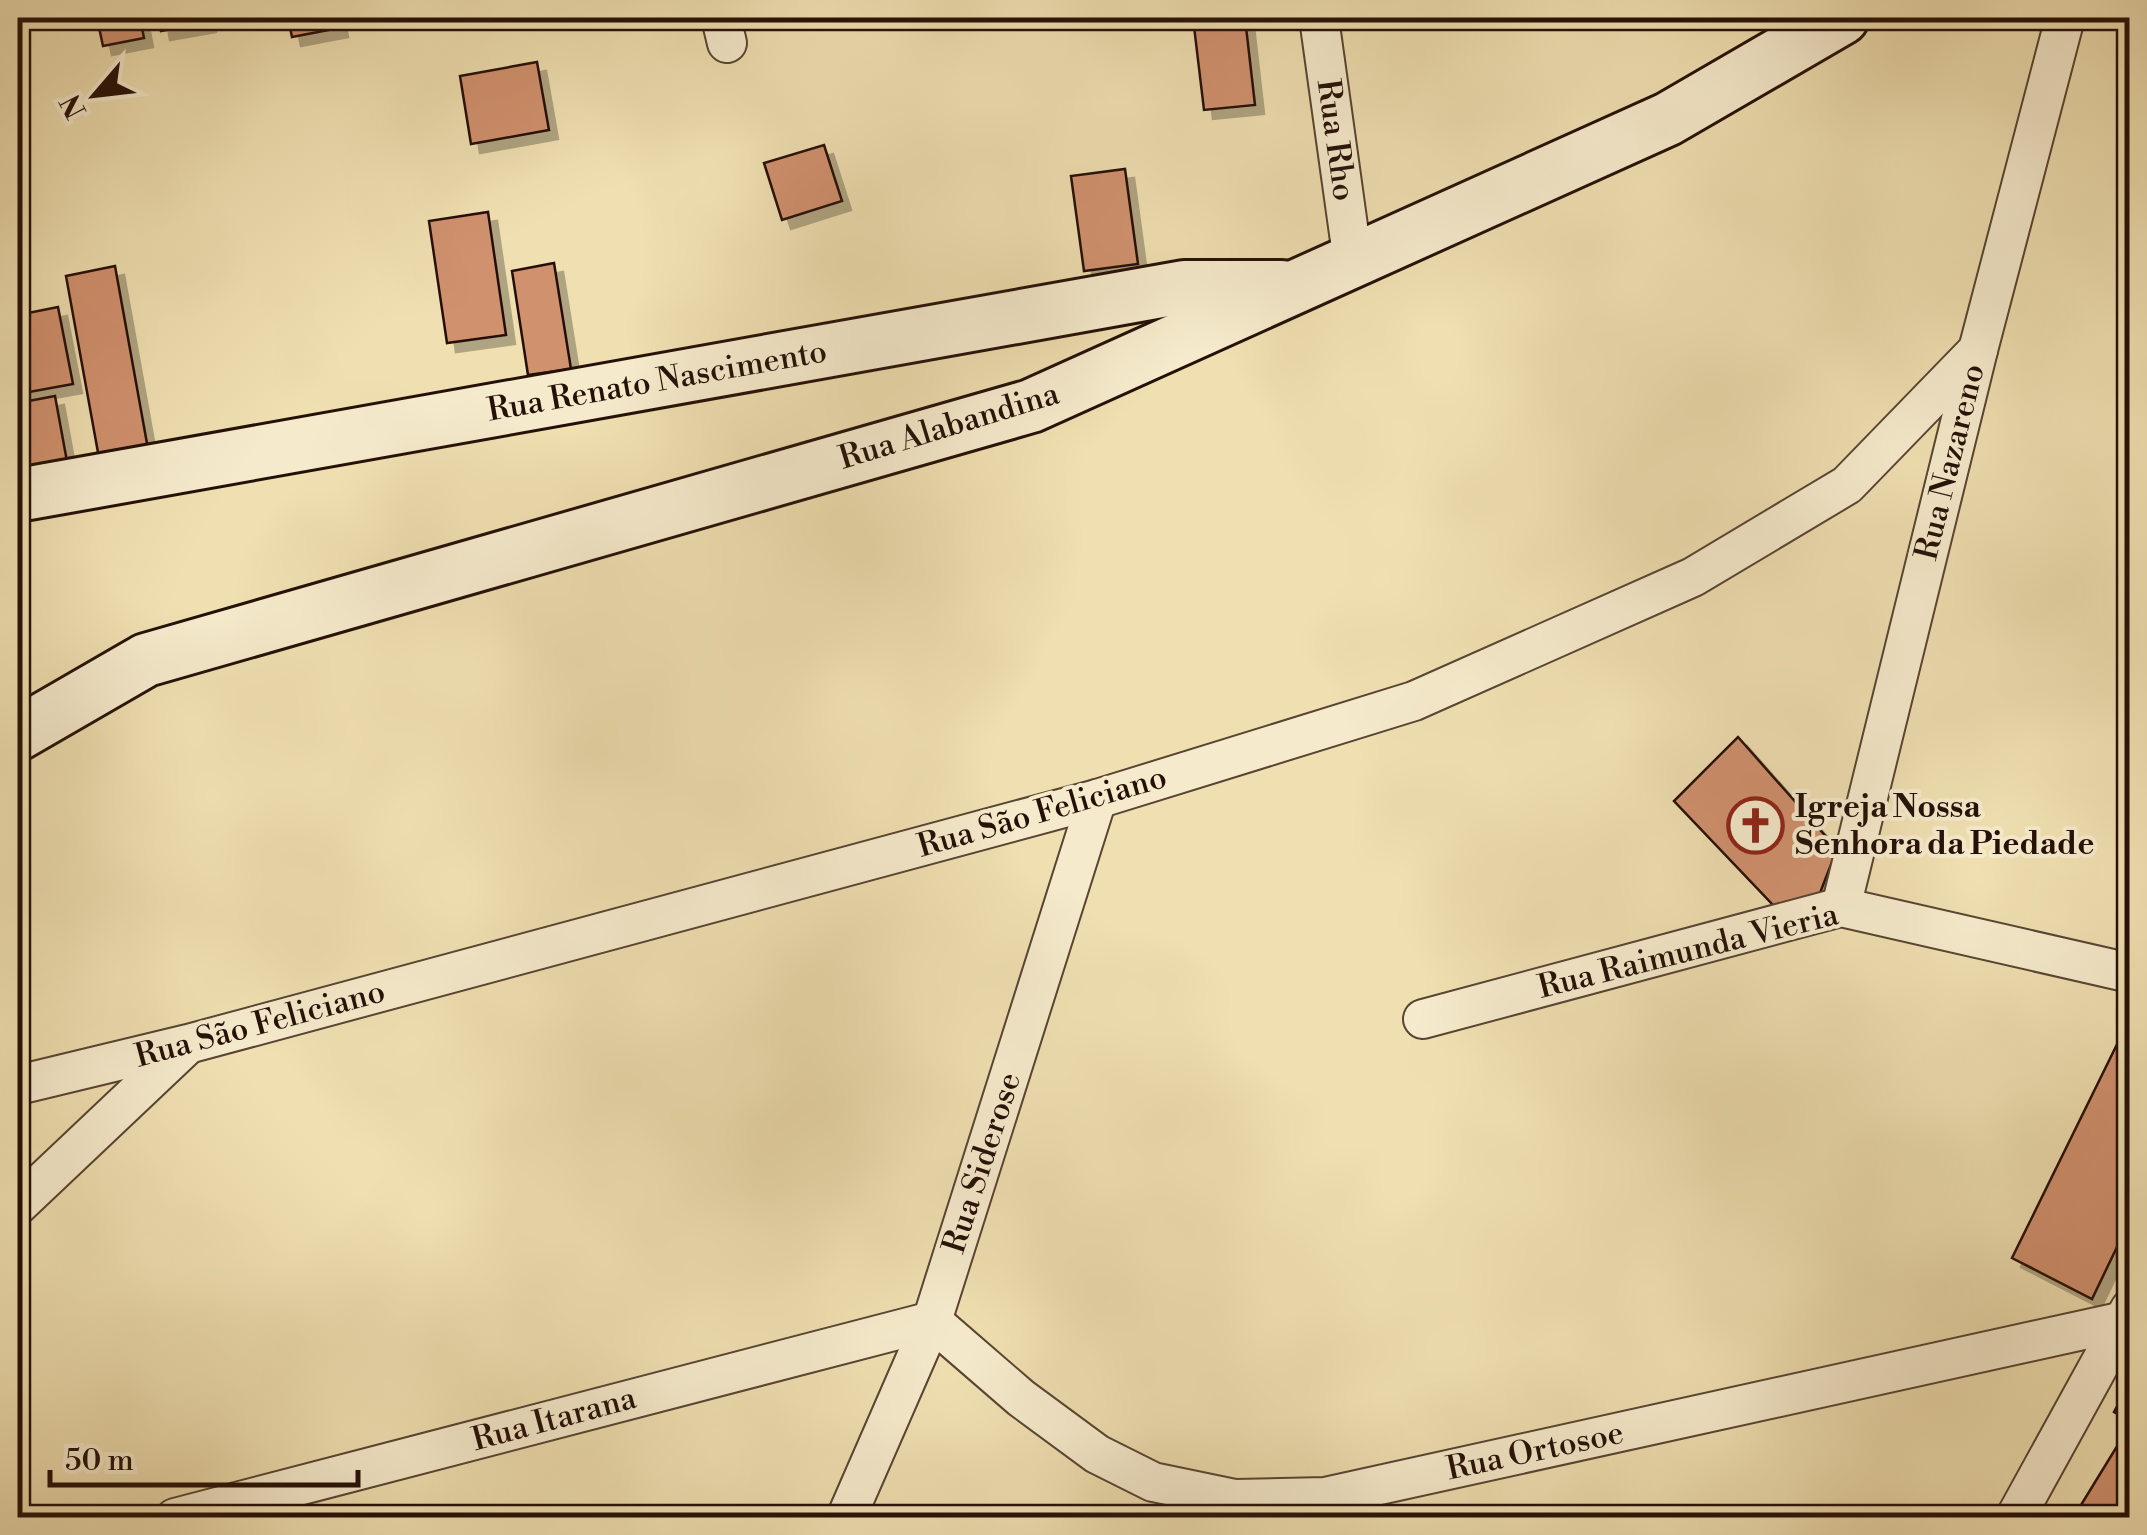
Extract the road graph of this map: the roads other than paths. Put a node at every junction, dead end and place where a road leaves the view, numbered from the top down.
1 (1319, 18) edge
2 (1842, 18) edge
3 (2064, 18) edge
4 (1353, 262) junction
5 (1299, 288) junction
6 (1978, 350) junction
7 (18, 495) edge
8 (18, 734) edge
9 (1098, 799) junction
10 (1841, 907) junction
11 (2130, 972) edge
12 (1423, 1019) dead end
13 (188, 1044) junction
14 (18, 1085) edge
15 (18, 1205) edge
16 (2127, 1316) edge
17 (932, 1321) junction
18 (1321, 1507) edge
19 (175, 1518) edge
20 (846, 1518) edge
21 (2015, 1518) edge

1 - 4 street, Rua Rho
2 - 4 street, Rua Alabandina
3 - 6 street, Rua Nazareno
4 - 5 street, Rua Alabandina
5 - 7 street, Rua Renato Nascimento
5 - 8 street, Rua Alabandina
6 - 9 street, Rua São Feliciano
6 - 10 street, Rua Nazareno
9 - 13 street, Rua São Feliciano
9 - 17 street, Rua Siderose
10 - 11 street, Rua Raimunda Vieria
10 - 12 street, Rua Raimunda Vieria
13 - 14 street, Rua São Feliciano
13 - 15 street
16 - 18 street, Rua Ortosoe
16 - 21 street
17 - 18 street, Rua Ortosoe
17 - 19 street, Rua Itarana
17 - 20 street, Rua Siderose

